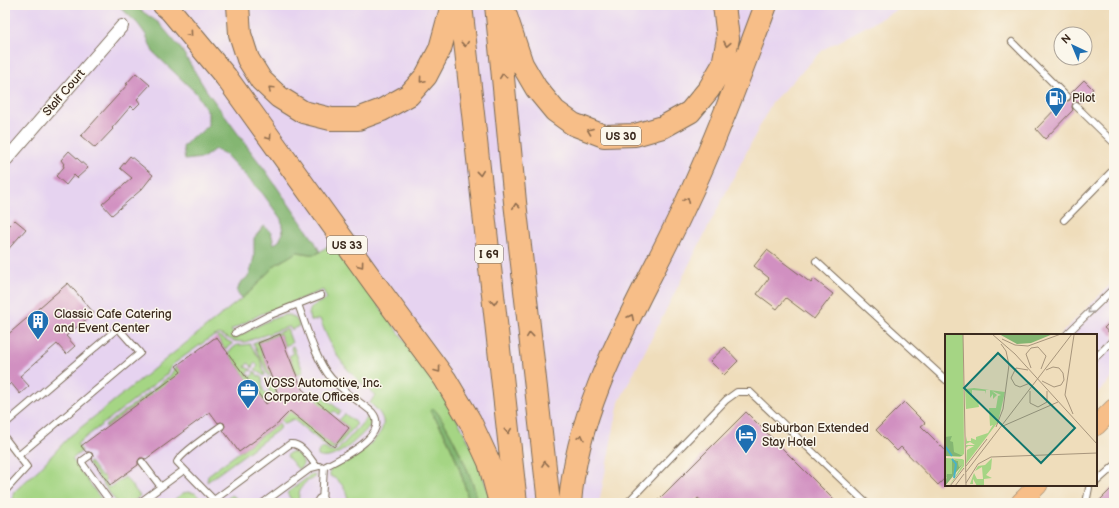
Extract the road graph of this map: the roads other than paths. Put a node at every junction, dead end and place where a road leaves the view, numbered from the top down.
1 (164, 5) edge
2 (238, 5) edge
3 (452, 5) edge
4 (461, 5) edge
5 (496, 5) edge
6 (502, 5) edge
7 (724, 5) edge
8 (766, 5) edge
9 (122, 26) dead end
10 (1012, 42) dead end
11 (1067, 97) dead end
12 (1076, 106) dead end
13 (1114, 143) edge
14 (5, 161) edge
15 (1114, 169) edge
16 (1064, 220) dead end
17 (816, 261) dead end
18 (1114, 288) edge
19 (321, 296) dead end
20 (298, 304) junction
21 (235, 333) dead end
22 (1067, 334) edge
23 (1114, 339) edge
24 (1097, 356) edge
25 (945, 379) edge
26 (5, 424) edge
27 (221, 426) dead end
28 (5, 438) edge
29 (19, 454) junction
30 (89, 456) dead end
31 (142, 462) dead end
32 (316, 466) junction
33 (1114, 466) edge
34 (324, 467) junction
35 (184, 470) junction
36 (1097, 481) edge
37 (1037, 486) edge
38 (1089, 486) edge
39 (161, 487) junction
40 (5, 491) edge
41 (215, 502) edge
42 (321, 502) edge
43 (111, 503) edge
44 (139, 503) edge
45 (263, 503) edge
46 (500, 503) edge
47 (516, 503) edge
48 (549, 503) edge
49 (570, 503) edge
50 (627, 503) edge
51 (866, 503) edge
52 (1020, 503) edge
53 (1086, 503) edge

1 -> 46 highway, US 33
3 -> 2 highway
4 -> 47 highway, I 69
48 -> 5 highway, I 69
7 -> 6 highway, US 30
49 -> 8 highway
9 - 14 street, Stalf Court
10 - 11 lane
12 - 13 lane
15 - 16 lane
17 - 25 lane
18 -> 22 lane
19 - 20 lane
20 - 21 lane
20 - 34 lane
23 - 24 lane
26 - 29 lane
27 - 35 lane
28 - 29 lane
29 - 40 lane
30 - 43 lane
31 - 39 lane
32 - 34 lane
32 - 41 lane
32 - 45 lane
33 - 36 lane
34 - 42 lane
35 - 39 lane
35 - 41 lane
37 - 52 main road
38 - 53 lane
39 - 44 lane
50 - 51 lane

